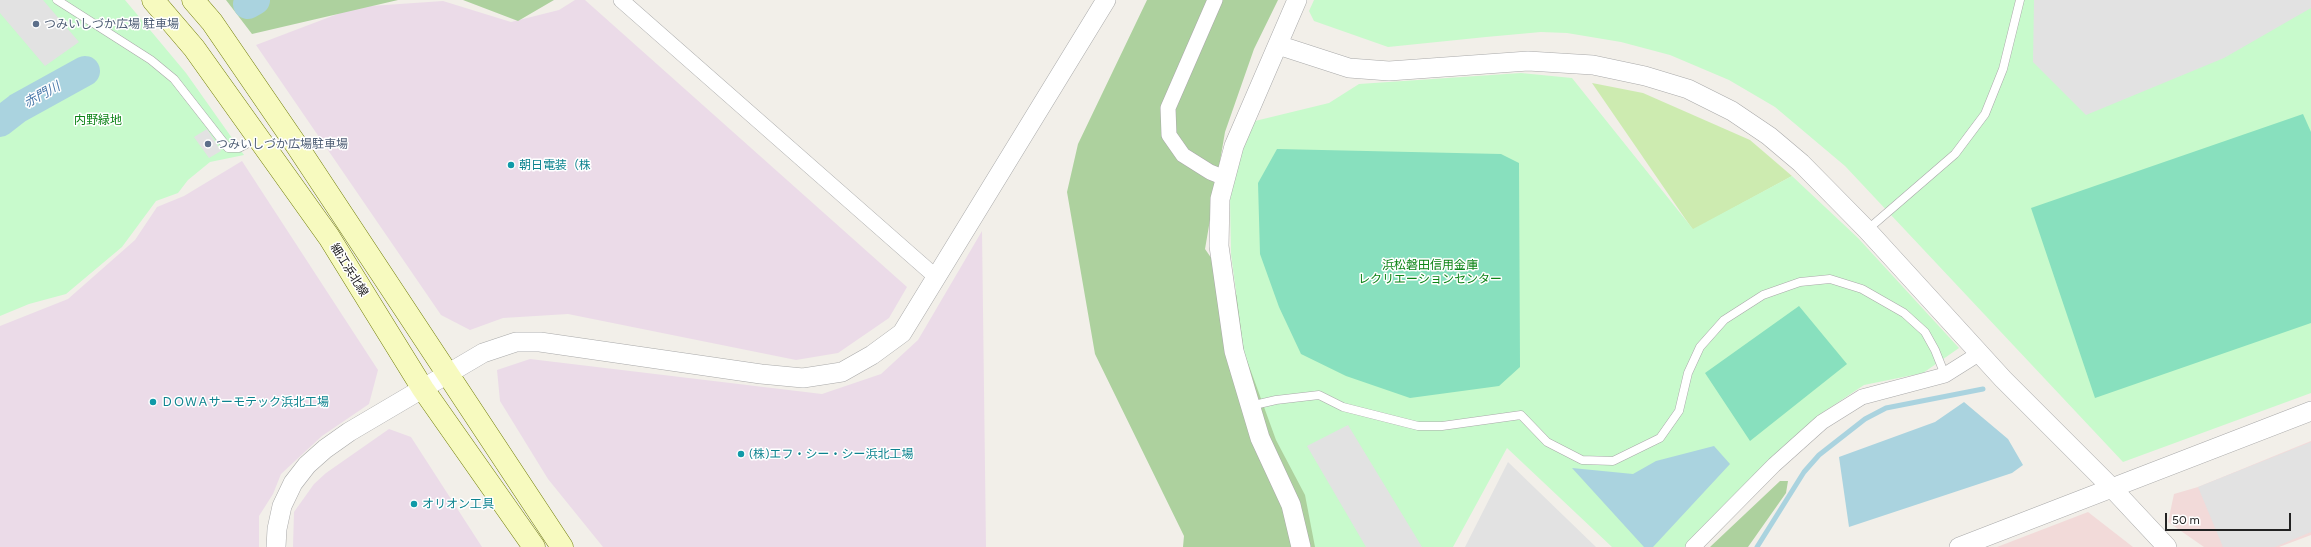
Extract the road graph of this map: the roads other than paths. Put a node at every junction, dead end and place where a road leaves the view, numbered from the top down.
1 (56, 0) edge
2 (153, 0) edge
3 (193, 0) edge
4 (621, 0) edge
5 (1106, 0) edge
6 (1215, 0) edge
7 (1297, 0) edge
8 (2020, 0) edge
9 (1278, 45) junction
10 (258, 138) junction
11 (1225, 178) junction
12 (1867, 230) junction
13 (936, 277) junction
14 (1980, 353) junction
15 (446, 374) junction
16 (1945, 375) junction
17 (423, 389) junction
18 (1250, 406) junction
19 (2311, 411) edge
20 (2111, 487) junction
21 (276, 547) edge
22 (534, 547) edge
23 (562, 547) edge
24 (1301, 547) edge
25 (1693, 547) edge
26 (1959, 547) edge
27 (2167, 547) edge

1 - 10 lane
2 - 10 main road, 細江浜北線
3 - 15 main road, 細江浜北線
4 - 13 street
5 - 13 street
6 - 11 street
7 - 9 street
8 - 12 lane
9 - 11 street
9 - 12 street
10 - 17 main road, 細江浜北線
11 - 18 street
12 - 14 street
13 - 15 street
14 - 16 street
14 - 20 street
15 - 17 street
15 - 23 main road, 細江浜北線
16 - 18 lane
16 - 25 street
17 - 21 street
17 - 22 main road, 細江浜北線
18 - 24 street
19 - 20 street
20 - 26 street
20 - 27 street

